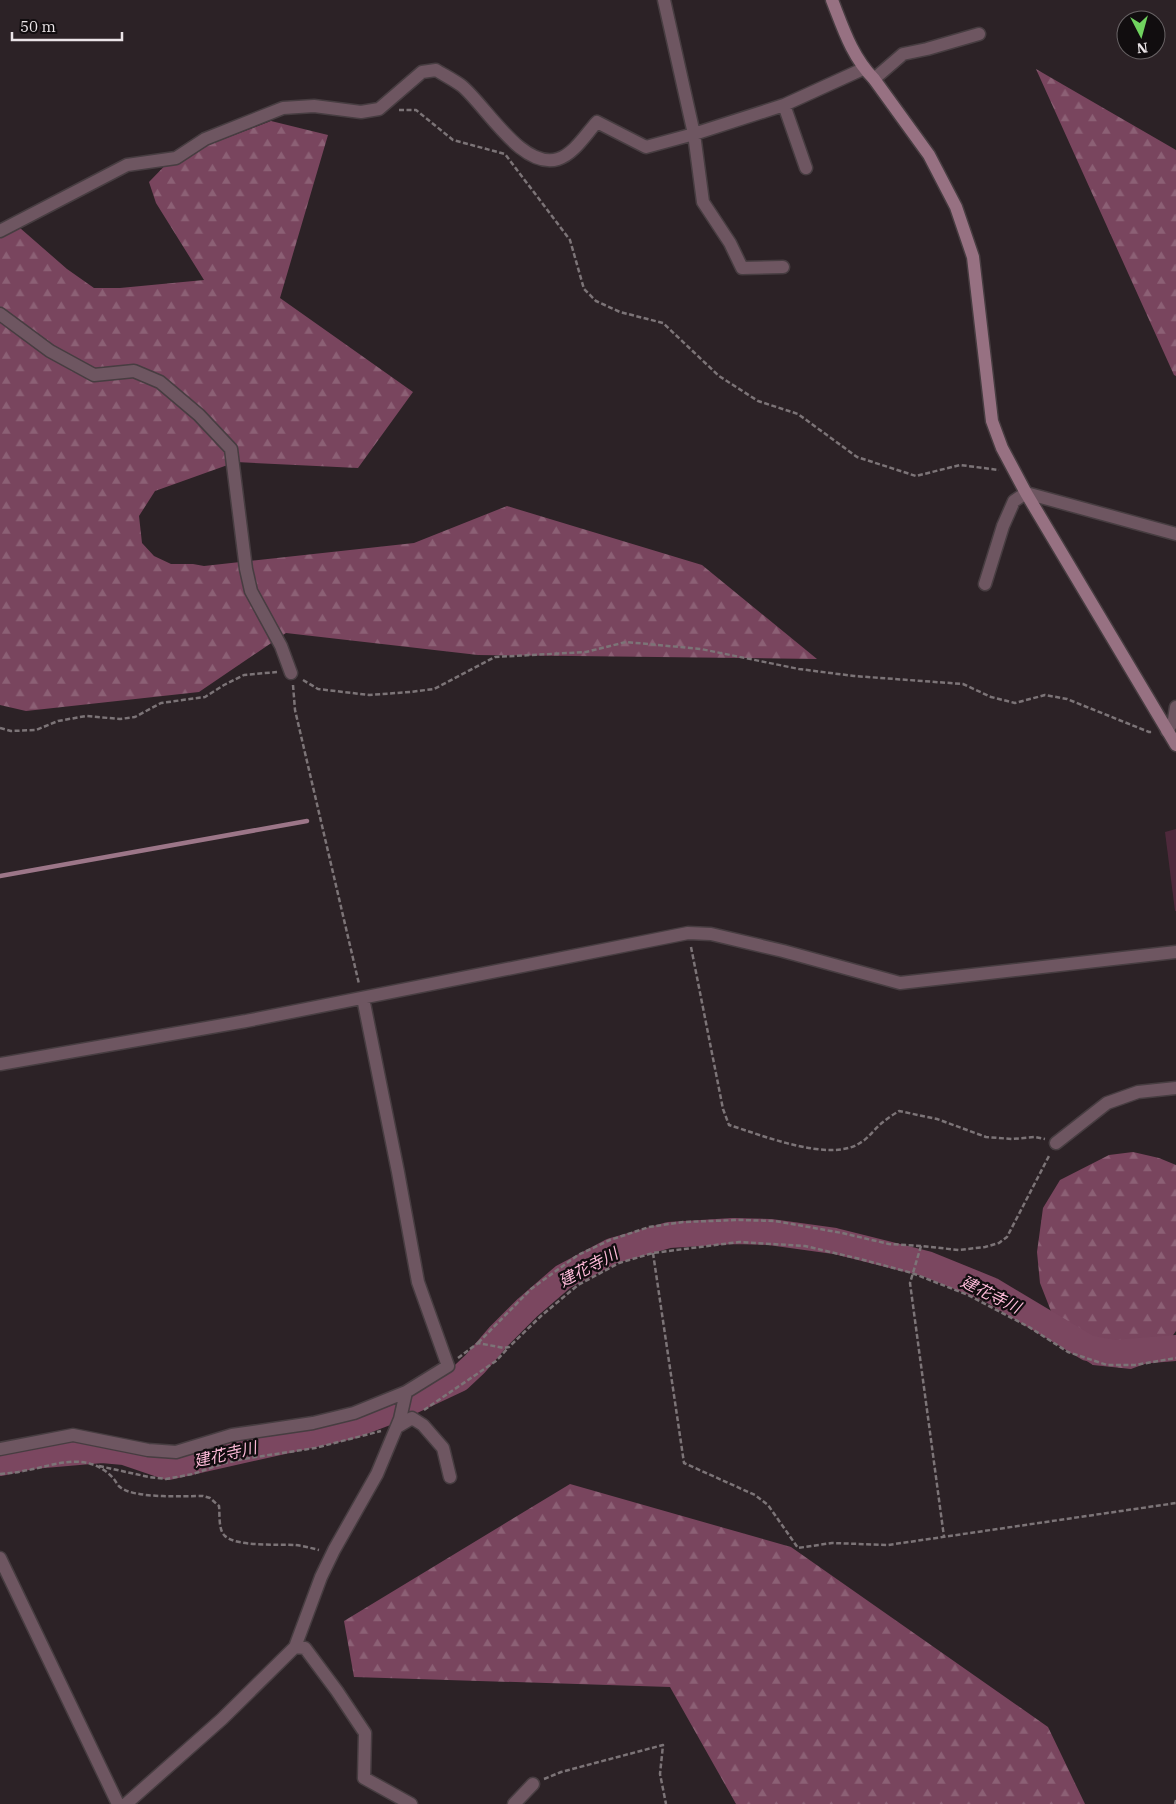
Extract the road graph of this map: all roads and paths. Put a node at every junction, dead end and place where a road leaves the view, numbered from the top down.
1 (664, 0) edge
2 (832, 0) edge
3 (979, 34) dead end
4 (863, 69) junction
5 (874, 79) junction
6 (784, 104) junction
7 (379, 109) junction
8 (694, 134) junction
9 (806, 168) dead end
10 (0, 231) edge
11 (783, 267) dead end
12 (0, 314) edge
13 (1015, 472) junction
14 (1026, 493) junction
15 (1176, 534) edge
16 (984, 584) dead end
17 (291, 673) junction
18 (1176, 707) edge
19 (0, 728) edge
20 (1167, 731) junction
21 (1176, 745) edge
22 (688, 933) junction
23 (1176, 952) edge
24 (363, 998) junction
25 (0, 1064) edge
26 (1176, 1088) edge
27 (1056, 1143) junction
28 (921, 1246) junction
29 (653, 1253) junction
30 (913, 1273) junction
31 (478, 1343) junction
32 (509, 1347) junction
33 (1176, 1358) edge
34 (448, 1366) junction
35 (405, 1395) junction
36 (403, 1422) junction
37 (0, 1448) edge
38 (92, 1464) junction
39 (0, 1474) edge
40 (450, 1477) dead end
41 (1176, 1503) edge
42 (944, 1537) junction
43 (332, 1554) junction
44 (0, 1558) edge
45 (295, 1647) junction
46 (533, 1784) joint
47 (118, 1804) edge
48 (126, 1804) edge
49 (411, 1804) edge
50 (514, 1804) edge
51 (666, 1804) edge

1 - 8 street
2 - 4 street
3 - 5 street
4 - 5 street
4 - 6 street
5 - 13 street
6 - 8 street
6 - 9 street
7 - 8 street
7 - 10 street
7 - 13 path
8 - 11 street
12 - 17 street
13 - 14 street
14 - 15 street
14 - 16 street
14 - 20 street
17 - 19 path
17 - 20 path
17 - 24 path
18 - 20 street
20 - 21 street
22 - 23 street
22 - 24 street
22 - 27 path
24 - 25 street
24 - 34 street
26 - 27 street
27 - 28 path
28 - 30 path
28 - 31 path
29 - 30 path
29 - 32 path
29 - 42 path
30 - 33 path
30 - 42 path
31 - 32 path
31 - 34 path
32 - 36 path
34 - 35 street
35 - 36 street
35 - 37 street
36 - 38 path
36 - 40 street
36 - 43 street
38 - 39 path
38 - 43 path
41 - 42 path
43 - 45 street
44 - 47 street
45 - 48 street
45 - 49 street
46 - 50 street
46 - 51 path

